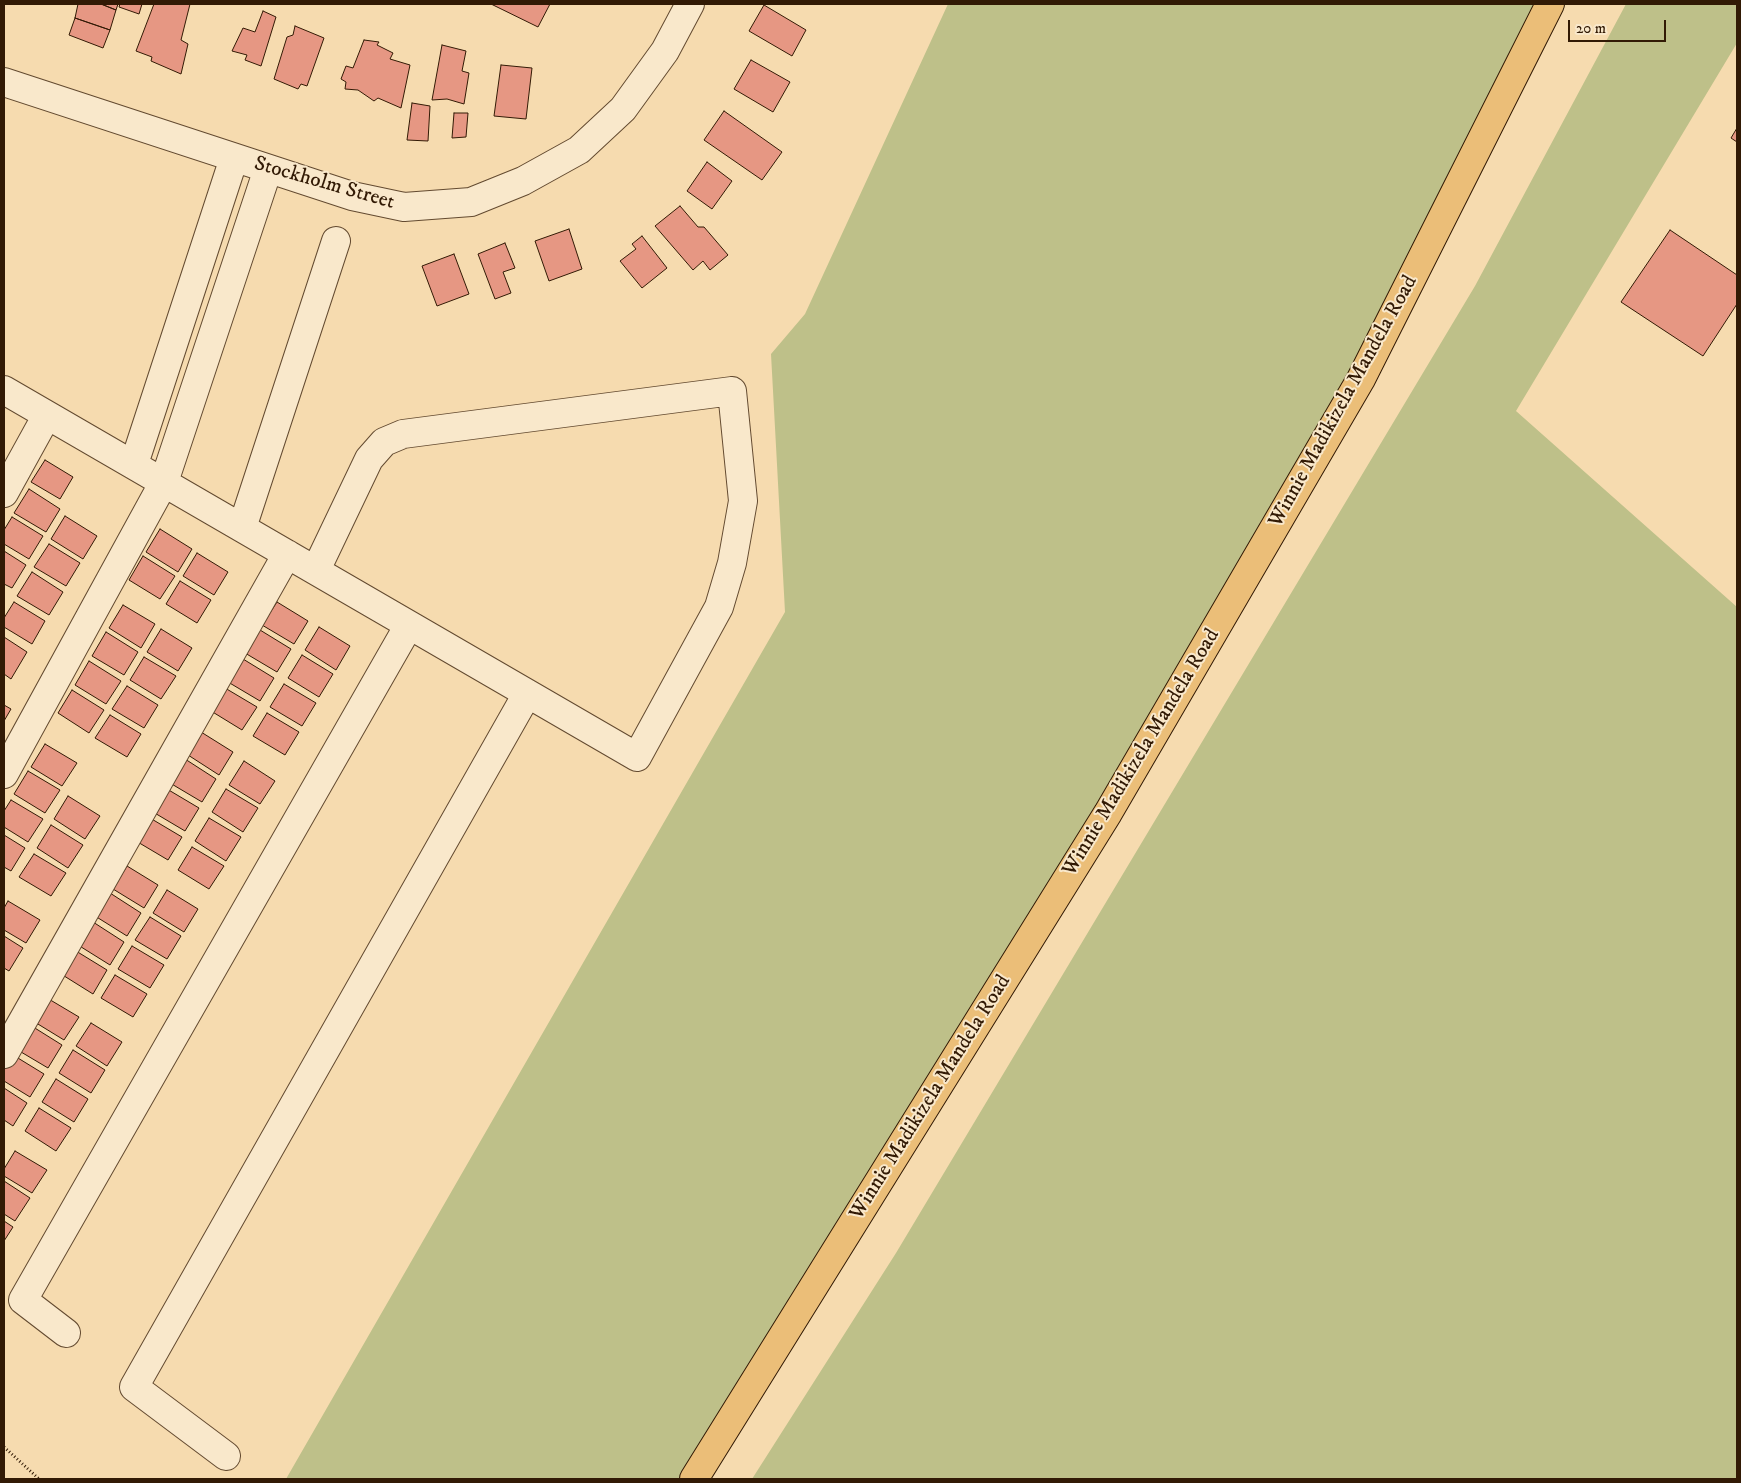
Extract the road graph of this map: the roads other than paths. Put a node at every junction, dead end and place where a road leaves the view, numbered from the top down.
1 (690, 4) edge
2 (1550, 4) edge
3 (4, 82) edge
4 (234, 158) junction
5 (268, 169) junction
6 (336, 241) dead end
7 (4, 390) edge
8 (48, 415) junction
9 (134, 464) junction
10 (164, 482) junction
11 (4, 492) edge
12 (242, 528) junction
13 (286, 554) junction
14 (316, 570) junction
15 (410, 625) junction
16 (527, 694) junction
17 (4, 774) edge
18 (4, 1054) edge
19 (66, 1333) dead end
20 (226, 1456) dead end
21 (694, 1479) edge

1 - 5 street, Stockholm Street
2 - 21 main road, Winnie Madikizela Mandela Road
3 - 4 street, Stockholm Street
4 - 5 street, Stockholm Street
4 - 9 street
5 - 10 street
6 - 12 street
7 - 8 street
8 - 9 street
8 - 11 street
9 - 10 street
10 - 12 street
10 - 17 street
12 - 13 street
13 - 14 street
13 - 18 street
14 - 15 street
14 - 16 street
15 - 16 street
15 - 19 street
16 - 20 street

